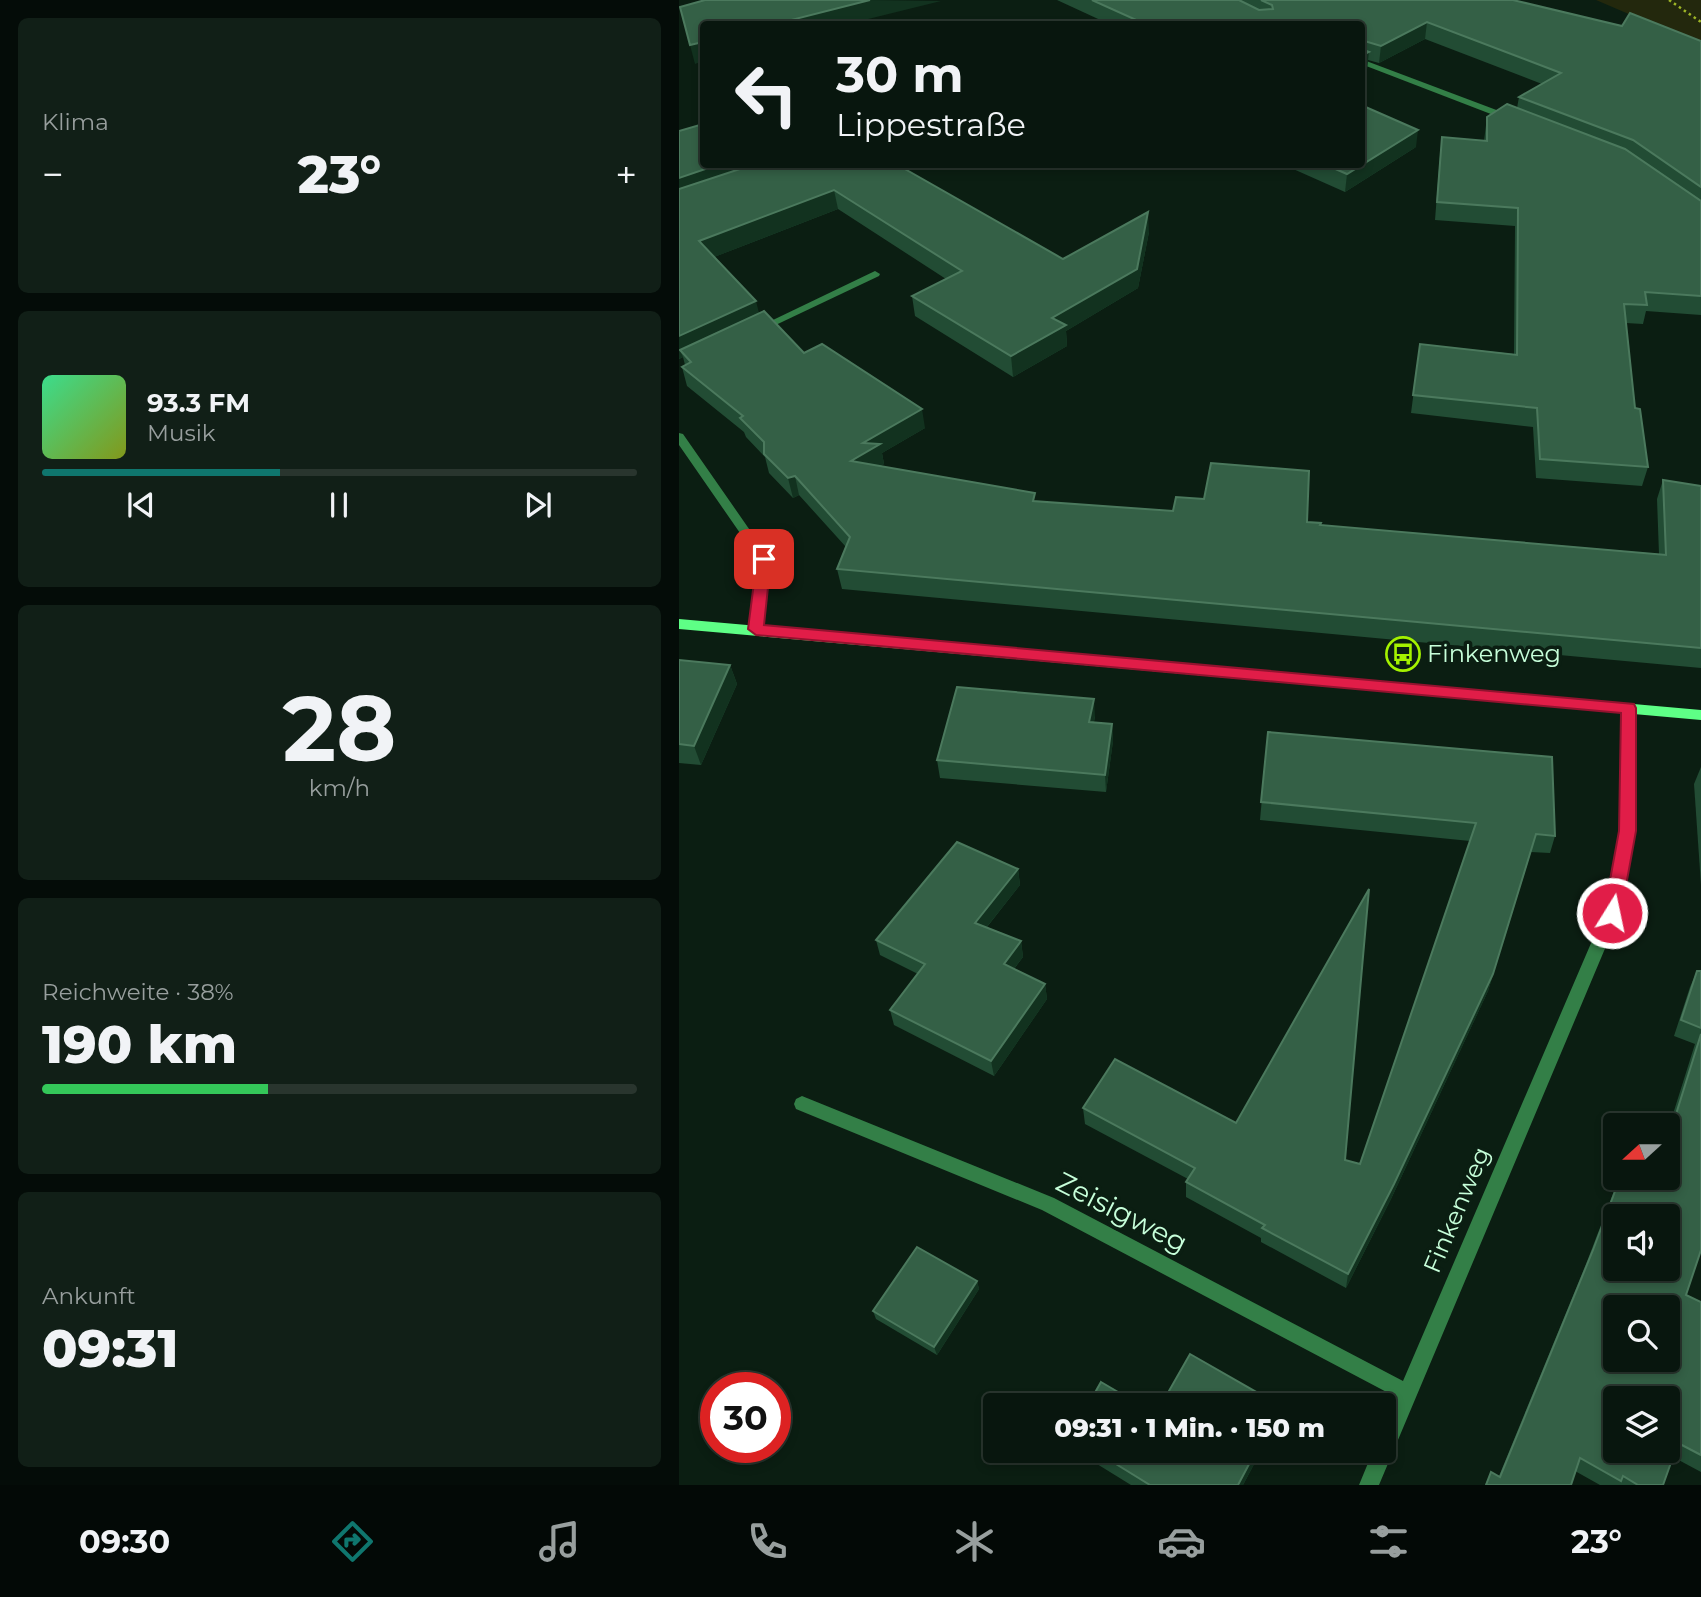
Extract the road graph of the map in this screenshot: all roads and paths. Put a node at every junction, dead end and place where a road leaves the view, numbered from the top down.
1 (1669, 0) edge
2 (1701, 22) edge
3 (1365, 63) edge
4 (1524, 123) edge
5 (875, 274) dead end
6 (753, 332) edge
7 (679, 437) edge
8 (679, 624) edge
9 (756, 629) junction
10 (1629, 708) junction
11 (1701, 715) edge
12 (801, 1104) dead end
13 (1407, 1393) junction
14 (1396, 1420) edge
15 (1378, 1463) edge
16 (1369, 1485) edge

1 - 2 path
3 - 4 street
5 - 6 street
7 - 9 street
8 - 9 main road
9 - 10 main road
10 - 11 main road
10 - 13 street, Finkenweg
12 - 13 street, Zeisigweg
13 - 14 street, Finkenweg
15 - 16 street, Finkenweg

